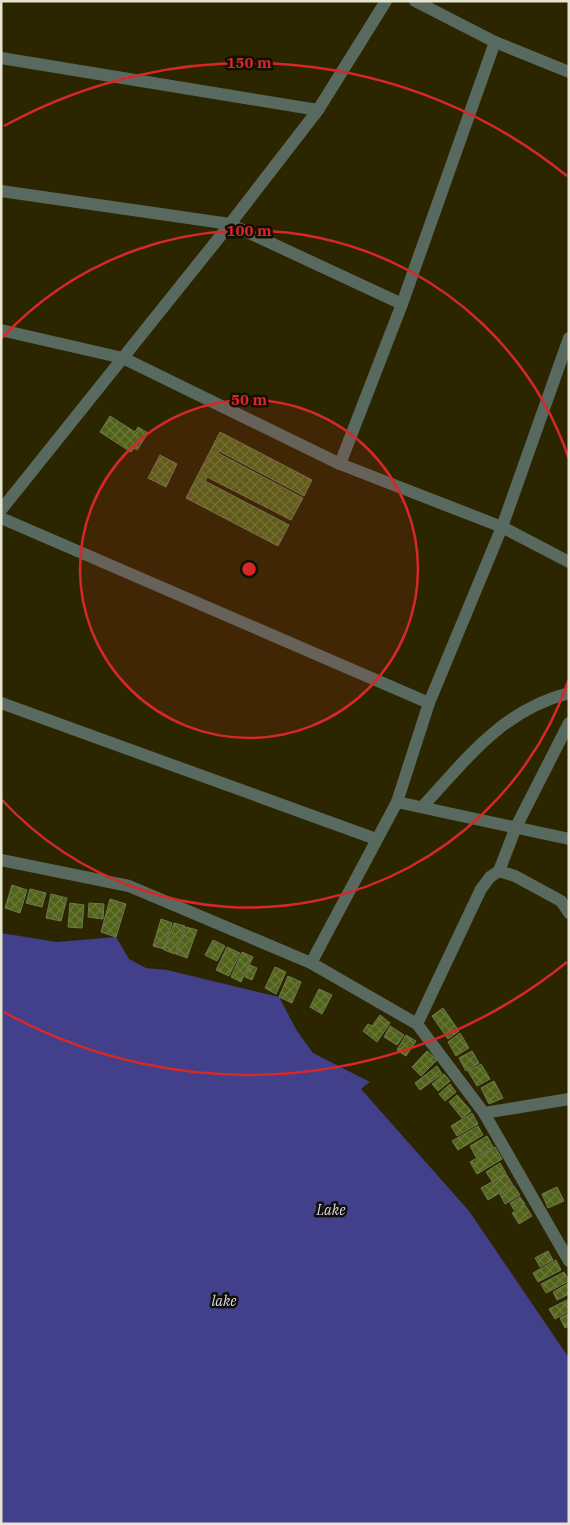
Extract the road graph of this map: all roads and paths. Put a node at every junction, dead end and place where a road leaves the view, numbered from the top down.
1 (386, 1) edge
2 (415, 1) edge
3 (495, 42) junction
4 (1, 58) edge
5 (569, 72) edge
6 (318, 110) junction
7 (1, 191) edge
8 (230, 224) junction
9 (402, 304) junction
10 (1, 330) edge
11 (569, 338) edge
12 (123, 358) junction
13 (340, 464) junction
14 (1, 510) edge
15 (1, 518) edge
16 (502, 527) junction
17 (569, 562) edge
18 (569, 693) edge
19 (1, 703) edge
20 (429, 703) junction
21 (569, 724) edge
22 (397, 802) junction
23 (422, 807) junction
24 (516, 828) junction
25 (376, 839) junction
26 (569, 839) edge
27 (1, 860) edge
28 (499, 871) junction
29 (569, 914) edge
30 (311, 963) junction
31 (417, 1024) junction
32 (569, 1099) edge
33 (484, 1113) junction
34 (567, 1254) edge

1 - 6 street
2 - 3 street
3 - 5 street
3 - 9 street
4 - 6 street
6 - 8 street
7 - 8 street
8 - 9 street
8 - 12 street
9 - 13 street
10 - 12 street
11 - 16 street
12 - 13 street
12 - 14 street
13 - 16 street
15 - 20 street
16 - 17 street
16 - 20 street
18 - 23 street
19 - 25 street
20 - 22 street
21 - 24 street
22 - 23 street
22 - 25 street
23 - 24 street
24 - 26 street
24 - 28 street
25 - 30 street
27 - 30 street
28 - 29 street
28 - 31 street
30 - 31 street
31 - 33 street
32 - 33 street
33 - 34 street

